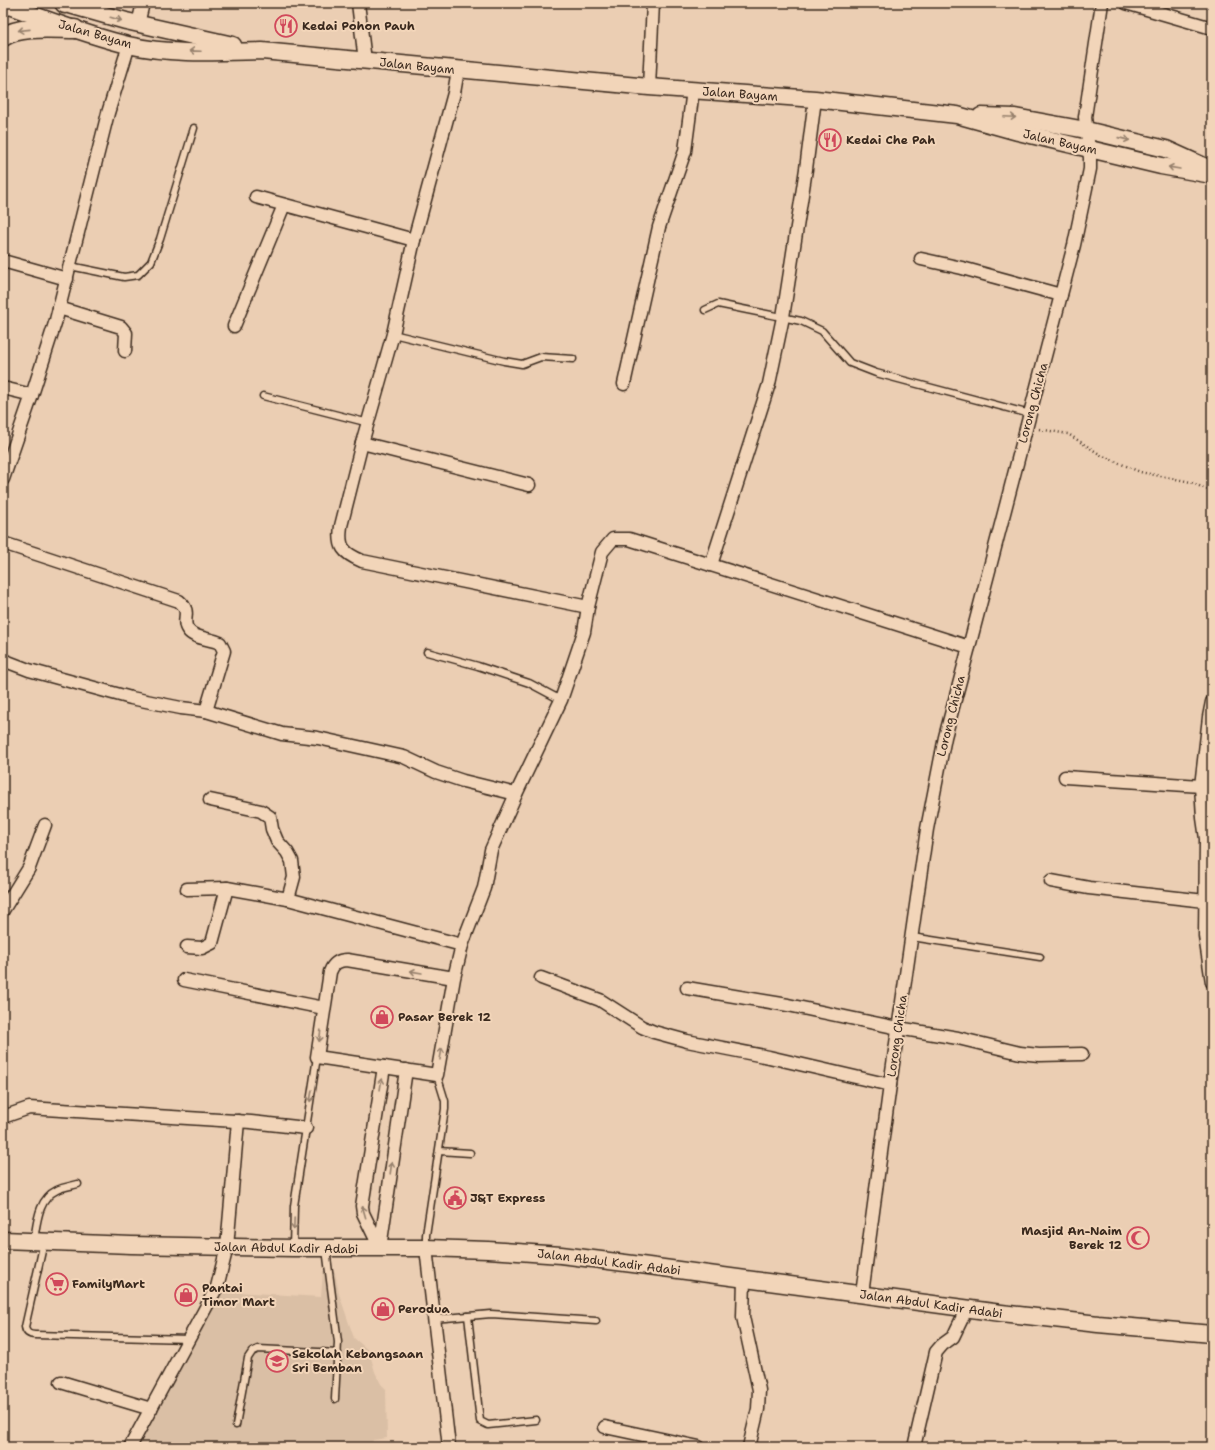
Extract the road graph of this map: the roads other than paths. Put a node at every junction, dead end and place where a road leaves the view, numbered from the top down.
1 (64, 3) edge
2 (143, 3) edge
3 (358, 3) edge
4 (653, 3) edge
5 (1102, 3) edge
6 (1126, 3) edge
7 (3, 4) edge
8 (138, 24) junction
9 (1212, 28) edge
10 (75, 29) junction
11 (3, 37) edge
12 (129, 45) junction
13 (262, 51) junction
14 (365, 61) junction
15 (458, 70) junction
16 (649, 87) junction
17 (693, 90) junction
18 (815, 99) junction
19 (957, 115) junction
20 (194, 128) dead end
21 (1086, 130) junction
22 (1089, 149) junction
23 (1212, 170) edge
24 (1212, 175) edge
25 (256, 197) dead end
26 (284, 205) junction
27 (414, 240) junction
28 (921, 259) dead end
29 (3, 261) edge
30 (70, 266) junction
31 (67, 279) junction
32 (1061, 295) junction
33 (59, 308) junction
34 (705, 310) dead end
35 (783, 317) junction
36 (234, 326) dead end
37 (393, 334) junction
38 (126, 351) dead end
39 (573, 359) dead end
40 (624, 384) dead end
41 (3, 388) edge
42 (32, 395) junction
43 (263, 396) dead end
44 (1030, 414) junction
45 (369, 422) junction
46 (362, 443) junction
47 (8, 455) edge
48 (3, 479) edge
49 (529, 485) dead end
50 (3, 544) edge
51 (711, 565) junction
52 (588, 608) junction
53 (969, 647) junction
54 (427, 652) dead end
55 (3, 660) edge
56 (560, 700) junction
57 (1212, 702) edge
58 (206, 711) junction
59 (1065, 777) dead end
60 (1201, 786) junction
61 (516, 794) junction
62 (210, 800) dead end
63 (45, 826) dead end
64 (1209, 840) edge
65 (1051, 881) dead end
66 (227, 888) junction
67 (187, 889) dead end
68 (288, 899) junction
69 (1205, 902) junction
70 (3, 910) edge
71 (912, 937) junction
72 (462, 945) junction
73 (187, 947) dead end
74 (1040, 957) dead end
75 (454, 978) junction
76 (541, 978) dead end
77 (184, 980) dead end
78 (1212, 982) edge
79 (687, 988) dead end
80 (324, 1008) junction
81 (898, 1028) junction
82 (1082, 1054) dead end
83 (317, 1057) junction
84 (384, 1067) junction
85 (406, 1070) junction
86 (437, 1075) junction
87 (890, 1085) junction
88 (3, 1117) edge
89 (238, 1121) junction
90 (306, 1128) junction
91 (439, 1151) junction
92 (470, 1153) dead end
93 (78, 1184) dead end
94 (3, 1240) edge
95 (39, 1242) junction
96 (227, 1247) junction
97 (293, 1248) junction
98 (380, 1248) junction
99 (426, 1248) junction
100 (326, 1249) junction
101 (744, 1279) junction
102 (862, 1294) junction
103 (967, 1308) junction
104 (468, 1316) junction
105 (434, 1319) junction
106 (596, 1321) dead end
107 (1212, 1334) edge
108 (189, 1339) junction
109 (338, 1353) junction
110 (61, 1382) dead end
111 (335, 1399) dead end
112 (151, 1409) junction
113 (536, 1420) dead end
114 (236, 1425) dead end
115 (605, 1427) dead end
116 (130, 1447) edge
117 (449, 1447) edge
118 (699, 1447) edge
119 (749, 1447) edge
120 (914, 1447) edge

1 -> 8 main road, Jalan Bayam
2 - 8 street
3 - 14 street
4 - 16 street
5 - 21 street, Lorong Chicha
6 - 9 street
7 - 10 main road, Jalan Bayam
8 - 13 main road, Jalan Bayam
10 -> 11 main road
10 - 12 main road, Jalan Bayam
13 -> 12 main road, Jalan Bayam
12 - 30 street
13 - 14 main road, Jalan Bayam
14 - 15 main road, Jalan Bayam
15 - 16 main road, Jalan Bayam
15 - 27 street
16 - 17 main road, Jalan Bayam
17 - 18 main road, Jalan Bayam
17 - 40 street
18 - 19 main road, Jalan Bayam
18 - 35 street
19 -> 21 main road
19 - 22 main road, Jalan Bayam
20 - 30 lane
21 - 22 street, Lorong Chicha
21 -> 23 main road
24 -> 22 main road, Jalan Bayam
22 - 32 street, Lorong Chicha
25 - 26 street
26 - 27 street
26 - 36 street
27 - 37 street
28 - 32 street
29 - 31 street
30 - 31 street
31 - 33 street
32 - 44 street, Lorong Chicha
33 - 38 street
33 - 42 street
34 - 35 lane
35 - 44 lane
35 - 51 street
37 - 39 lane
37 - 45 street
41 - 42 street
42 - 47 street
43 - 45 lane
44 - 53 street, Lorong Chicha
45 - 46 street
46 - 49 street
46 - 52 street
47 - 48 street
50 - 58 street
51 - 52 street
51 - 53 street
52 - 56 street
53 - 71 street, Lorong Chicha
54 - 56 lane
55 - 58 street
56 - 61 street
57 - 60 street
58 - 61 street
59 - 60 street
60 - 64 street
61 - 72 street
62 - 68 street
63 - 70 street
64 - 69 street
65 - 69 street
66 - 67 street
66 - 68 street
66 - 73 street
68 - 72 street
69 - 78 street
71 - 74 lane
71 - 81 street, Lorong Chicha
72 - 75 street
75 -> 80 street
86 -> 75 street
76 - 87 street
77 - 80 street
79 - 81 street
80 -> 83 street
81 - 82 street
81 - 87 street, Lorong Chicha
83 - 84 street
83 -> 90 lane
84 - 85 street
98 -> 84 street
85 - 86 street
98 -> 85 street
86 - 91 lane
87 - 102 street, Lorong Chicha
88 - 89 street
89 - 90 street
89 - 96 street
90 -> 97 lane
91 - 92 lane
91 - 99 lane
93 - 95 lane
94 - 95 main road, Jalan Abdul Kadir Adabi
95 - 96 main road, Jalan Abdul Kadir Adabi
95 - 108 lane
96 - 97 main road, Jalan Abdul Kadir Adabi
96 - 108 street
97 - 100 main road, Jalan Abdul Kadir Adabi
98 - 99 main road, Jalan Abdul Kadir Adabi
98 - 100 main road, Jalan Abdul Kadir Adabi
99 - 101 main road, Jalan Abdul Kadir Adabi
99 - 105 street
100 - 109 lane
101 - 102 main road, Jalan Abdul Kadir Adabi
101 - 119 street
102 - 103 main road, Jalan Abdul Kadir Adabi
103 - 107 main road, Jalan Abdul Kadir Adabi
103 - 120 street
104 - 105 lane
104 - 106 lane
104 - 113 lane
105 - 117 street
108 - 112 street
109 - 111 lane
109 - 114 lane
110 - 112 street
112 - 116 street
115 - 118 street

